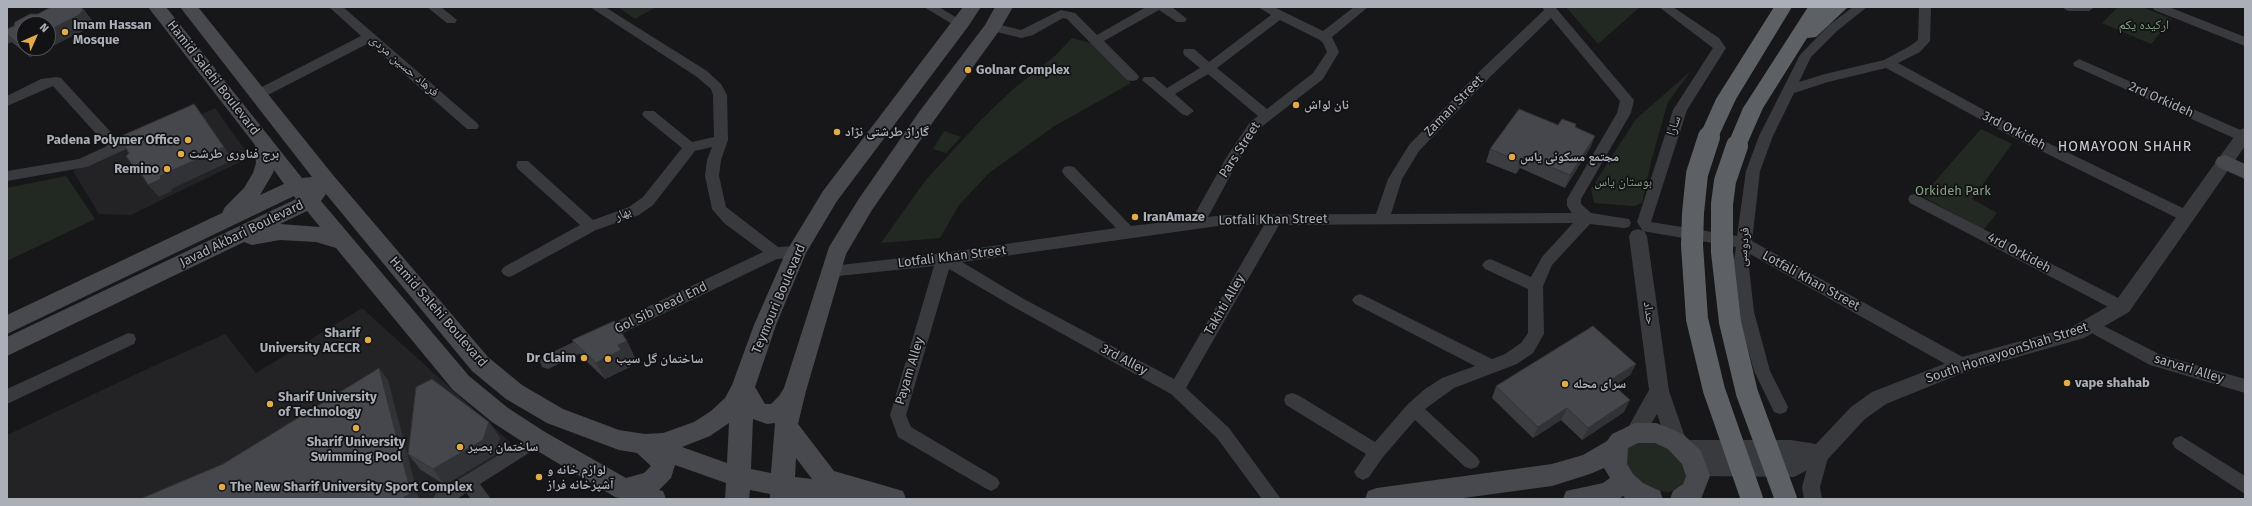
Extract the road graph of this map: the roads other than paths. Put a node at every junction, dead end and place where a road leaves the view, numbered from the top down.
1 (157, 7) edge
2 (189, 7) edge
3 (335, 7) edge
4 (433, 7) edge
5 (596, 7) edge
6 (930, 7) edge
7 (972, 7) edge
8 (1004, 7) edge
9 (1155, 7) edge
10 (1163, 7) edge
11 (1264, 7) edge
12 (1362, 7) edge
13 (1665, 7) edge
14 (1765, 7) edge
15 (1783, 7) edge
16 (1816, 7) edge
17 (1839, 7) edge
18 (1861, 7) edge
19 (1925, 7) edge
20 (2068, 7) edge
21 (2089, 7) edge
22 (2158, 7) edge
23 (1550, 9) edge
24 (1279, 15) junction
25 (1180, 19) dead end
26 (451, 20) dead end
27 (961, 24) junction
28 (993, 27) junction
29 (1324, 37) junction
30 (370, 38) junction
31 (1096, 41) junction
32 (2245, 42) edge
33 (1189, 52) dead end
34 (1754, 52) junction
35 (1783, 60) junction
36 (1888, 63) junction
37 (2079, 63) dead end
38 (1209, 68) junction
39 (1132, 77) dead end
40 (1149, 80) dead end
41 (1790, 90) junction
42 (1166, 94) junction
43 (258, 95) junction
44 (7, 101) edge
45 (1187, 111) dead end
46 (649, 114) dead end
47 (1266, 115) junction
48 (472, 126) dead end
49 (150, 133) edge
50 (2244, 135) edge
51 (292, 138) junction
52 (721, 140) junction
53 (266, 145) junction
54 (690, 147) junction
55 (117, 148) junction
56 (2225, 162) junction
57 (523, 166) dead end
58 (1070, 171) dead end
59 (2245, 172) edge
60 (7, 176) edge
61 (326, 180) junction
62 (304, 194) junction
63 (1915, 199) dead end
64 (2186, 216) junction
65 (1382, 218) junction
66 (1587, 218) junction
67 (1274, 221) junction
68 (1197, 223) junction
69 (218, 224) junction
70 (591, 226) junction
71 (1644, 228) junction
72 (1128, 232) junction
73 (344, 242) junction
74 (1743, 243) junction
75 (215, 247) junction
76 (796, 252) junction
77 (775, 253) junction
78 (944, 259) junction
79 (1490, 265) dead end
80 (509, 271) dead end
81 (829, 271) junction
82 (1535, 286) junction
83 (1360, 300) dead end
84 (2122, 308) junction
85 (7, 325) edge
86 (2092, 326) junction
87 (128, 339) dead end
88 (7, 347) edge
89 (548, 362) dead end
90 (1962, 365) junction
91 (1490, 366) junction
92 (2245, 386) edge
93 (743, 388) junction
94 (1177, 389) junction
95 (1659, 390) junction
96 (794, 391) junction
97 (7, 397) edge
98 (1292, 400) dead end
99 (1780, 407) dead end
100 (1414, 409) junction
101 (786, 426) junction
102 (1635, 433) junction
103 (537, 439) junction
104 (2181, 443) dead end
105 (643, 444) junction
106 (1615, 448) junction
107 (1377, 452) junction
108 (1820, 454) junction
109 (1471, 462) dead end
110 (1363, 472) dead end
111 (1690, 473) edge
112 (469, 482) junction
113 (1624, 482) junction
114 (991, 483) dead end
115 (2245, 486) edge
116 (738, 488) edge
117 (782, 492) edge
118 (643, 496) edge
119 (442, 499) edge
120 (482, 499) edge
121 (874, 499) edge
122 (894, 499) edge
123 (1272, 499) edge
124 (1377, 499) edge
125 (1575, 499) edge
126 (1651, 499) edge
127 (1752, 499) edge
128 (1786, 499) edge
129 (1813, 499) edge

1 - 53 main road, Hamid Salehi Boulevard
2 - 43 main road, Hamid Salehi Boulevard
3 - 30 street, فرهاد حسین مردی
4 - 26 street
5 - 52 street
6 - 27 street
7 - 27 main road, Teymouri Boulevard
8 - 28 main road
9 - 31 street
10 - 25 street
11 - 24 street
12 - 29 street
13 - 71 street, سارا
14 - 34 highway
15 - 34 highway
16 - 35 highway
17 - 35 highway
18 - 41 street, فردوسی
19 - 36 street
20 - 21 street
22 - 32 street
23 - 65 street, Zaman Street
23 - 66 street
24 - 29 street
24 - 38 street
27 - 76 main road, Teymouri Boulevard
28 - 31 street
28 - 81 main road
29 - 47 street, Pars Street
30 - 43 street
30 - 48 street, فرهاد حسین مردی
31 - 39 street
33 - 38 street
34 - 127 highway, bridge
35 - 128 highway, bridge
36 - 41 street
36 - 64 street, 3rd Orkideh
37 - 50 street, 2rd Orkideh
38 - 42 street
38 - 47 street
40 - 42 street
41 - 74 street, فردوسی
42 - 45 street
43 - 51 main road, Hamid Salehi Boulevard
44 - 55 street
46 - 54 street
47 - 68 street, Pars Street
49 - 55 street
50 - 56 street, South HomayoonShah Street
51 - 53 main road
51 - 61 main road, Hamid Salehi Boulevard
52 - 54 street
52 - 77 street
53 - 62 main road, Hamid Salehi Boulevard
53 - 69 main road
54 - 70 street, بهار
55 - 60 street
56 - 59 main road
56 - 64 street, South HomayoonShah Street
57 - 70 street
58 - 72 street
61 - 62 main road, Javad Akbari Boulevard
61 - 105 main road, Hamid Salehi Boulevard
62 - 69 main road, Javad Akbari Boulevard
62 - 73 main road, Hamid Salehi Boulevard
62 - 75 main road, Javad Akbari Boulevard
63 - 84 street, 4rd Orkideh
64 - 84 street, South HomayoonShah Street
65 - 66 street, Lotfali Khan Street
65 - 67 street, Lotfali Khan Street
66 - 71 street, Lotfali Khan Street
66 - 82 street
67 - 68 street, Lotfali Khan Street
67 - 94 street, Takhti Alley
68 - 72 street, Lotfali Khan Street
69 - 85 main road, Javad Akbari Boulevard
70 - 80 street, بهار
71 - 74 street, Lotfali Khan Street
71 - 95 street, حداد
72 - 78 street, Lotfali Khan Street
73 - 75 main road
73 - 103 main road, Hamid Salehi Boulevard
74 - 90 street, Lotfali Khan Street
74 - 99 street, فردوسی
75 - 88 main road, Javad Akbari Boulevard
76 - 77 street
76 - 93 main road, Teymouri Boulevard
77 - 89 street, Gol Sib Dead End
78 - 81 street, Lotfali Khan Street
78 - 94 street, 3rd Alley
78 - 114 street, Payam Alley
79 - 82 street
81 - 96 main road
82 - 91 street
83 - 91 street
84 - 86 street, South HomayoonShah Street
86 - 90 street, South HomayoonShah Street
86 - 92 street, sarvari Alley
87 - 97 street
90 - 108 street, South HomayoonShah Street
91 - 100 street
93 - 96 main road
93 - 105 main road
93 - 116 main road, Teymouri Boulevard
94 - 123 street, 3rd Alley
95 - 102 street
95 - 111 street, حداد
96 - 101 main road
98 - 107 street
100 - 107 street
100 - 109 street
101 - 117 main road
101 - 122 main road
102 - 106 main road
102 - 111 main road
103 - 112 street
103 - 118 main road, Hamid Salehi Boulevard
104 - 115 street
105 - 116 main road, Hamid Salehi Boulevard
105 - 118 main road
106 - 113 main road
106 - 124 main road
107 - 110 street
108 - 111 street, South HomayoonShah Street
108 - 129 street
112 - 119 street
112 - 120 street
113 - 125 main road
113 - 126 main road
116 - 117 main road, Hamid Salehi Boulevard
117 - 121 main road, Hamid Salehi Boulevard

